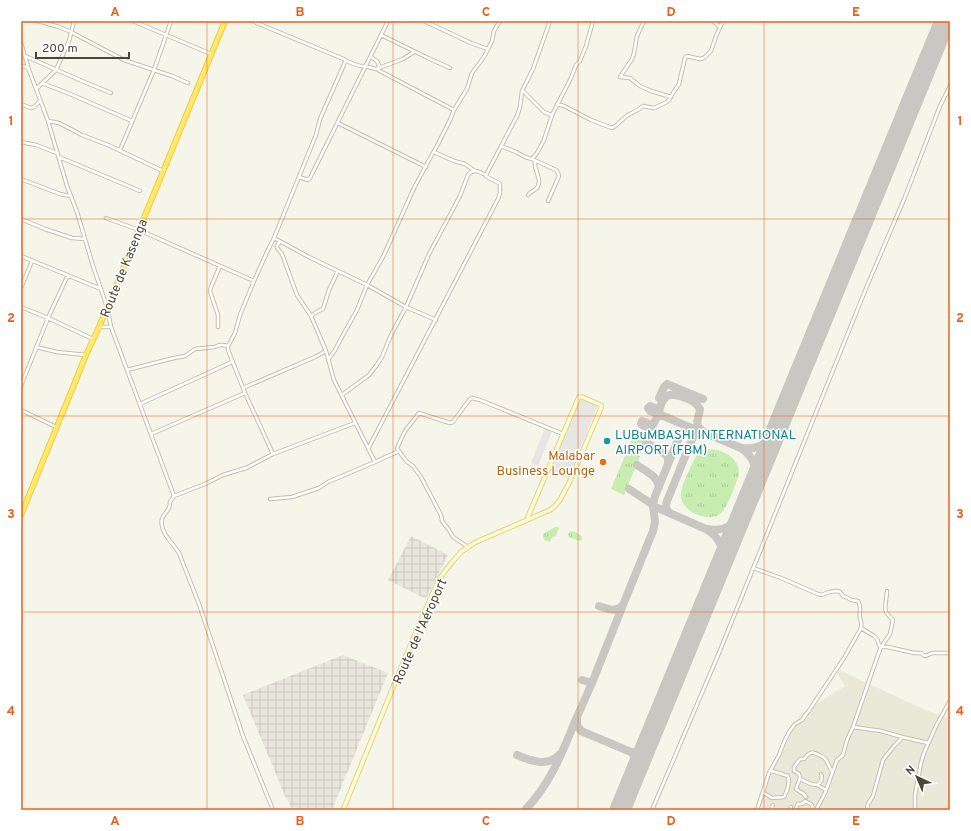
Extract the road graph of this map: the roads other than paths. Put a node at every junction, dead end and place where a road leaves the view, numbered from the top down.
1 (38, 21) edge
2 (74, 21) edge
3 (133, 21) edge
4 (171, 21) edge
5 (225, 21) edge
6 (252, 21) edge
7 (388, 21) edge
8 (424, 21) edge
9 (500, 21) edge
10 (550, 21) edge
11 (593, 21) edge
12 (644, 21) edge
13 (713, 21) edge
14 (723, 21) edge
15 (720, 27) junction
16 (72, 33) junction
17 (166, 35) junction
18 (381, 35) junction
19 (21, 43) edge
20 (488, 49) junction
21 (414, 52) junction
22 (212, 54) junction
23 (25, 56) junction
24 (371, 57) junction
25 (346, 60) junction
26 (21, 66) edge
27 (365, 66) junction
28 (380, 68) junction
29 (450, 68) dead end
30 (376, 69) junction
31 (29, 70) junction
32 (56, 70) junction
33 (154, 70) junction
34 (42, 83) junction
35 (188, 83) dead end
36 (950, 86) edge
37 (36, 89) junction
38 (522, 91) junction
39 (111, 93) dead end
40 (671, 97) junction
41 (40, 101) junction
42 (21, 104) edge
43 (557, 104) junction
44 (454, 110) junction
45 (552, 115) junction
46 (48, 121) junction
47 (132, 121) junction
48 (338, 123) junction
49 (21, 142) edge
50 (501, 146) junction
51 (120, 150) junction
52 (434, 152) junction
53 (58, 153) junction
54 (58, 157) junction
55 (534, 160) junction
56 (426, 167) junction
57 (163, 171) junction
58 (475, 171) junction
59 (486, 175) junction
60 (299, 177) junction
61 (21, 179) edge
62 (140, 191) dead end
63 (528, 194) dead end
64 (70, 196) junction
65 (548, 201) dead end
66 (21, 218) edge
67 (106, 218) dead end
68 (139, 230) junction
69 (274, 238) junction
70 (85, 239) junction
71 (280, 241) junction
72 (21, 256) edge
73 (32, 261) junction
74 (220, 266) junction
75 (338, 271) junction
76 (68, 275) junction
77 (254, 281) junction
78 (367, 285) junction
79 (21, 288) edge
80 (101, 289) junction
81 (406, 306) junction
82 (21, 307) edge
83 (107, 307) junction
84 (311, 316) junction
85 (48, 318) junction
86 (436, 320) junction
87 (99, 327) junction
88 (111, 327) junction
89 (218, 327) dead end
90 (94, 339) junction
91 (228, 346) junction
92 (36, 347) junction
93 (326, 351) junction
94 (86, 355) junction
95 (328, 360) junction
96 (232, 362) junction
97 (127, 370) junction
98 (21, 386) edge
99 (243, 388) junction
100 (245, 393) junction
101 (342, 395) junction
102 (140, 404) junction
103 (21, 410) edge
104 (356, 423) junction
105 (57, 427) junction
106 (151, 434) junction
107 (563, 434) junction
108 (368, 449) junction
109 (399, 451) junction
110 (273, 454) junction
111 (375, 462) junction
112 (174, 496) junction
113 (270, 499) dead end
114 (22, 511) edge
115 (527, 519) junction
116 (469, 547) junction
117 (753, 568) junction
118 (887, 591) dead end
119 (861, 628) junction
120 (881, 647) junction
121 (950, 653) edge
122 (950, 701) edge
123 (853, 727) junction
124 (902, 737) junction
125 (928, 743) junction
126 (770, 771) junction
127 (832, 771) junction
128 (820, 774) dead end
129 (800, 779) junction
130 (817, 785) junction
131 (826, 790) junction
132 (764, 793) junction
133 (806, 797) dead end
134 (820, 802) junction
135 (811, 804) junction
136 (773, 806) dead end
137 (273, 810) edge
138 (343, 810) edge
139 (652, 810) edge
140 (758, 810) edge
141 (771, 810) edge
142 (795, 810) edge
143 (815, 810) edge
144 (866, 810) edge
145 (915, 810) edge

1 - 16 street
2 - 16 street
3 - 17 street
4 - 17 street
5 - 22 highway, Route de Kasenga
6 - 25 street
7 - 18 street
8 - 20 street
9 - 20 street
10 - 38 street
11 - 43 street
12 - 40 street
13 - 15 street
14 - 15 street
15 - 40 street
16 - 32 street
16 - 33 street
17 - 22 street
17 - 33 street
18 - 21 street
18 - 24 street
19 - 23 street
20 - 44 street
21 - 28 street
21 - 29 street
22 - 57 highway, Route de Kasenga
23 - 31 street
23 - 32 street
24 - 27 street
24 - 28 street
25 - 27 street
25 - 60 street
26 - 31 street
27 - 30 street
27 - 48 street
28 - 30 street
30 - 44 street
31 - 37 street
32 - 34 street
32 - 39 street
33 - 35 street
33 - 47 street
34 - 37 street
34 - 47 street
36 - 117 street
37 - 41 street
38 - 45 street
38 - 50 street
40 - 43 street
41 - 42 street
41 - 46 street
43 - 45 street
44 - 52 street
45 - 55 street
46 - 51 street
46 - 53 street
47 - 51 street
48 - 56 street
48 - 60 street
49 - 53 street
50 - 55 street
50 - 59 street
51 - 57 street
52 - 56 street
52 - 58 street
53 - 54 street
54 - 62 street
54 - 64 street
55 - 63 street
55 - 65 street
56 - 78 street
57 - 68 highway, Route de Kasenga
58 - 59 street
58 - 81 street
59 - 86 street
60 - 69 street
61 - 64 street
64 - 70 street
66 - 70 street
67 - 68 street
68 - 74 street
68 - 83 highway, Route de Kasenga
69 - 71 street
69 - 77 street
70 - 80 street
71 - 75 street
71 - 84 street
72 - 73 street
73 - 76 street
73 - 79 street
74 - 77 street
74 - 89 street
75 - 78 street
75 - 84 street
76 - 80 street
76 - 85 street
77 - 91 street
78 - 81 street
78 - 95 street
80 - 83 street
81 - 86 street
81 - 101 street
82 - 85 street
83 - 87 highway, Route de Kasenga
83 - 88 street
84 - 93 street
85 - 90 street
85 - 92 street
86 - 108 street
87 - 88 street
87 - 90 highway, Route de Kasenga
88 - 97 street
90 - 94 highway, Route de Kasenga
91 - 96 street
91 - 97 street
92 - 94 street
92 - 98 street
93 - 95 street
93 - 99 street
94 - 105 highway, Route de Kasenga
95 - 101 street
96 - 99 street
96 - 102 street
97 - 102 street
99 - 100 street
100 - 106 street
100 - 110 street
101 - 104 street
102 - 106 street
103 - 105 street
104 - 108 street
104 - 110 street
105 - 114 highway, Route de Kasenga
106 - 112 street
107 - 109 street
107 - 115 main road
107 - 115 main road, Route de l'Aéroport
108 - 111 street
109 - 111 street
109 - 116 street
110 - 112 street
111 - 113 street
112 - 137 street
115 - 116 main road, Route de l'Aéroport
116 - 138 main road, Route de l'Aéroport
117 - 119 street
117 - 139 street
118 - 120 street
119 - 120 street
119 - 126 street
120 - 121 street
120 - 123 street
122 - 125 street
123 - 124 street
123 - 127 street
124 - 125 street
124 - 144 street
125 - 145 street
126 - 132 street
126 - 132 street
127 - 129 street
127 - 131 street
128 - 130 street
129 - 130 street
129 - 133 street
130 - 131 street
131 - 134 street
132 - 140 street
134 - 135 street
134 - 143 street
135 - 142 street
135 - 143 street
136 - 141 street

